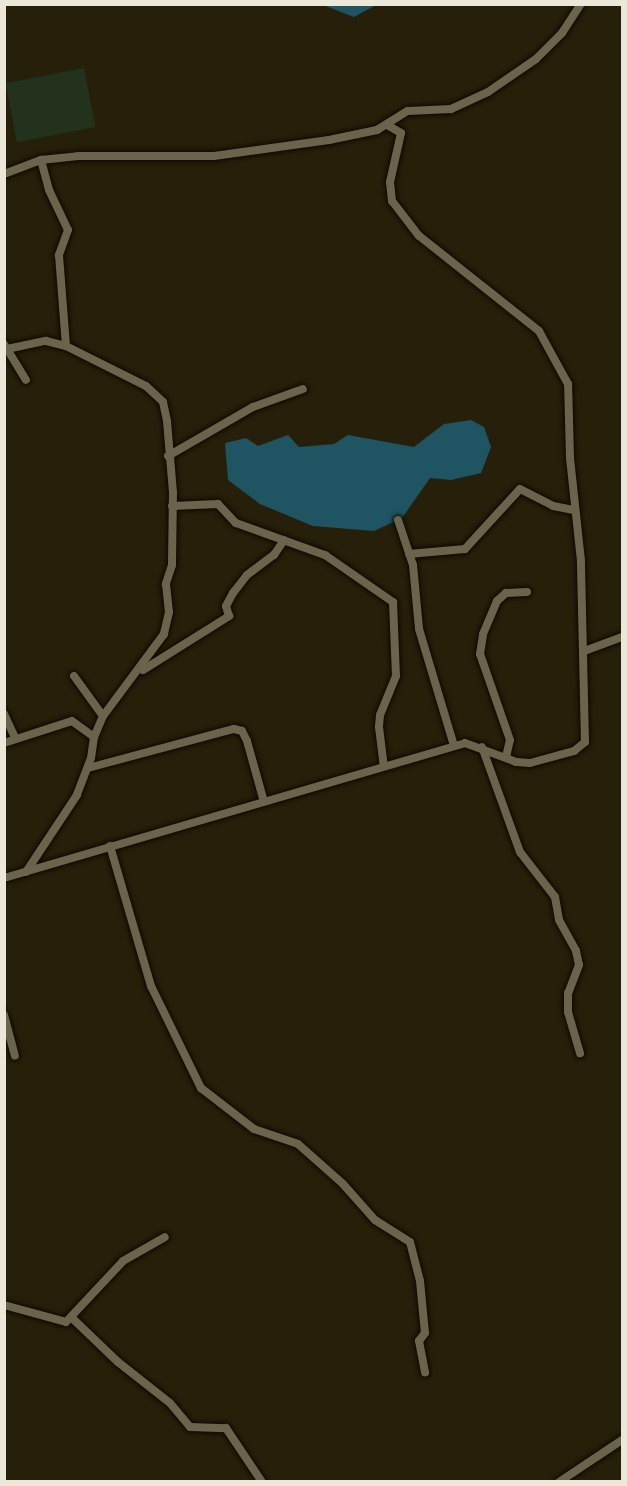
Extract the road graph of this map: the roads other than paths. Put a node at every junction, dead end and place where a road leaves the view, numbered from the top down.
1 (581, 4) edge
2 (387, 125) junction
3 (41, 160) junction
4 (4, 174) edge
5 (6, 346) edge
6 (66, 346) junction
7 (26, 380) dead end
8 (303, 389) dead end
9 (168, 456) junction
10 (172, 506) junction
11 (574, 510) junction
12 (398, 520) dead end
13 (285, 540) junction
14 (409, 554) junction
15 (527, 591) dead end
16 (622, 637) edge
17 (584, 651) junction
18 (137, 674) junction
19 (74, 676) dead end
20 (4, 714) edge
21 (103, 716) junction
22 (94, 737) junction
23 (15, 738) junction
24 (4, 743) edge
25 (453, 746) junction
26 (482, 747) junction
27 (506, 757) junction
28 (384, 766) junction
29 (87, 768) junction
30 (264, 802) junction
31 (110, 846) junction
32 (26, 872) junction
33 (4, 878) edge
34 (4, 1015) edge
35 (580, 1053) dead end
36 (15, 1056) dead end
37 (165, 1237) dead end
38 (4, 1305) edge
39 (72, 1317) junction
40 (425, 1372) dead end
41 (622, 1440) edge
42 (262, 1482) edge
43 (559, 1482) edge

1 - 2 street
2 - 3 street
2 - 11 street
3 - 4 street
3 - 6 street
5 - 6 street
5 - 7 street
6 - 9 street
8 - 9 street
9 - 10 street
10 - 13 street
10 - 18 street
11 - 14 street
11 - 17 street
12 - 14 street
13 - 18 street
13 - 28 street
14 - 25 street
15 - 27 street
16 - 17 street
17 - 27 street
18 - 21 street
19 - 21 street
20 - 23 street
21 - 22 street
22 - 23 street
22 - 29 street
23 - 24 street
25 - 26 street
25 - 28 street
26 - 27 street
26 - 35 street
28 - 30 street
29 - 30 street
29 - 32 street
30 - 31 street
31 - 32 street
31 - 40 street
32 - 33 street
34 - 36 street
37 - 39 street
38 - 39 street
39 - 42 street
41 - 43 street

